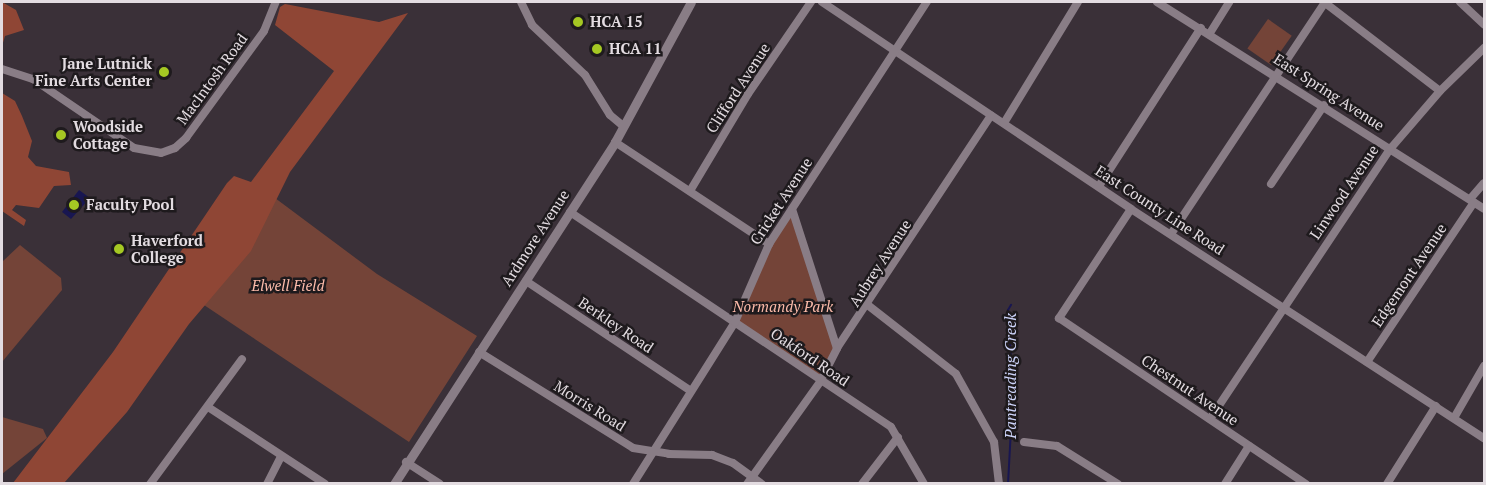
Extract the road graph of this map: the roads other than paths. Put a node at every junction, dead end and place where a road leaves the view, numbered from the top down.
1 (276, 2) edge
2 (520, 2) edge
3 (691, 2) edge
4 (812, 2) edge
5 (822, 2) edge
6 (927, 2) edge
7 (1078, 2) edge
8 (1157, 2) edge
9 (1229, 2) edge
10 (1325, 2) edge
11 (1460, 2) edge
12 (1485, 24) edge
13 (1201, 28) junction
14 (1210, 33) junction
15 (1485, 48) edge
16 (896, 51) junction
17 (2, 69) edge
18 (1275, 73) junction
19 (1440, 91) junction
20 (1324, 105) junction
21 (991, 115) junction
22 (1004, 123) junction
23 (623, 126) junction
24 (615, 142) junction
25 (1390, 148) junction
26 (1485, 183) edge
27 (1271, 184) dead end
28 (1099, 186) junction
29 (690, 191) junction
30 (1472, 201) junction
31 (792, 209) junction
32 (1131, 209) junction
33 (1485, 209) edge
34 (570, 212) junction
35 (1171, 234) junction
36 (769, 244) junction
37 (526, 281) junction
38 (868, 306) junction
39 (1282, 306) junction
40 (735, 322) junction
41 (837, 348) junction
42 (479, 352) junction
43 (242, 359) dead end
44 (1367, 362) junction
45 (1485, 366) edge
46 (820, 382) junction
47 (691, 391) junction
48 (1436, 406) junction
49 (208, 407) junction
50 (1454, 418) junction
51 (1210, 419) junction
52 (898, 437) junction
53 (1485, 438) edge
54 (1024, 442) dead end
55 (1250, 446) junction
56 (652, 451) junction
57 (281, 456) junction
58 (406, 462) junction
59 (1105, 474) junction
60 (750, 480) edge
61 (150, 483) edge
62 (267, 483) edge
63 (325, 483) edge
64 (394, 483) edge
65 (440, 483) edge
66 (633, 483) edge
67 (762, 483) edge
68 (862, 483) edge
69 (924, 483) edge
70 (999, 483) edge
71 (1105, 483) edge
72 (1118, 483) edge
73 (1225, 483) edge
74 (1306, 483) edge
75 (1387, 483) edge

1 - 17 street, MacIntosh Road
2 - 23 street
3 - 23 street, Ardmore Avenue
4 - 29 street, Clifford Avenue
5 - 16 street, East County Line Road
6 - 16 street, Cricket Avenue
7 - 22 street
8 - 13 street, East Spring Avenue
9 - 14 street
10 - 18 street
10 - 19 street
11 - 12 street
13 - 14 street, East Spring Avenue
13 - 28 street
14 - 18 street, East Spring Avenue
15 - 19 street, Linwood Avenue
16 - 21 street, East County Line Road
16 - 31 street, Cricket Avenue
18 - 20 street, East Spring Avenue
18 - 35 street
19 - 25 street, Linwood Avenue
20 - 25 street, East Spring Avenue
20 - 27 street
21 - 22 street, East County Line Road
21 - 38 street, Aubrey Avenue
22 - 28 street, East County Line Road
23 - 24 street, Ardmore Avenue
24 - 29 street
24 - 34 street, Ardmore Avenue
25 - 30 street, East Spring Avenue
25 - 39 street, Linwood Avenue
26 - 30 street, Edgemont Avenue
28 - 32 street, East County Line Road
29 - 36 street
30 - 33 street, East Spring Avenue
30 - 44 street, Edgemont Avenue
31 - 36 street, Cricket Avenue
31 - 41 street
32 - 35 street, East County Line Road
32 - 51 street, Chestnut Avenue
34 - 37 street, Ardmore Avenue
34 - 40 street, Oakford Road
35 - 39 street, East County Line Road
36 - 40 street, Cricket Avenue
37 - 42 street, Ardmore Avenue
37 - 47 street, Berkley Road
38 - 41 street, Aubrey Avenue
38 - 70 street
39 - 44 street, East County Line Road
39 - 51 street, Linwood Avenue
40 - 46 street, Oakford Road
40 - 47 street, Cricket Avenue
41 - 46 street, Aubrey Avenue
42 - 56 street, Morris Road
42 - 58 street, Ardmore Avenue
43 - 49 street
44 - 48 street, East County Line Road
45 - 50 street
46 - 52 street, Oakford Road
46 - 60 street, Aubrey Avenue
47 - 56 street, Cricket Avenue
48 - 50 street, East County Line Road
48 - 75 street
49 - 57 street
49 - 61 street
50 - 53 street, East County Line Road
51 - 55 street, Chestnut Avenue
52 - 68 street
52 - 69 street, Oakford Road
54 - 59 street
55 - 73 street
55 - 74 street, Chestnut Avenue
56 - 60 street, Morris Road
56 - 66 street, Cricket Avenue
57 - 62 street
57 - 63 street
58 - 64 street, Ardmore Avenue
58 - 65 street
59 - 71 street
59 - 72 street
60 - 67 street, Morris Road

